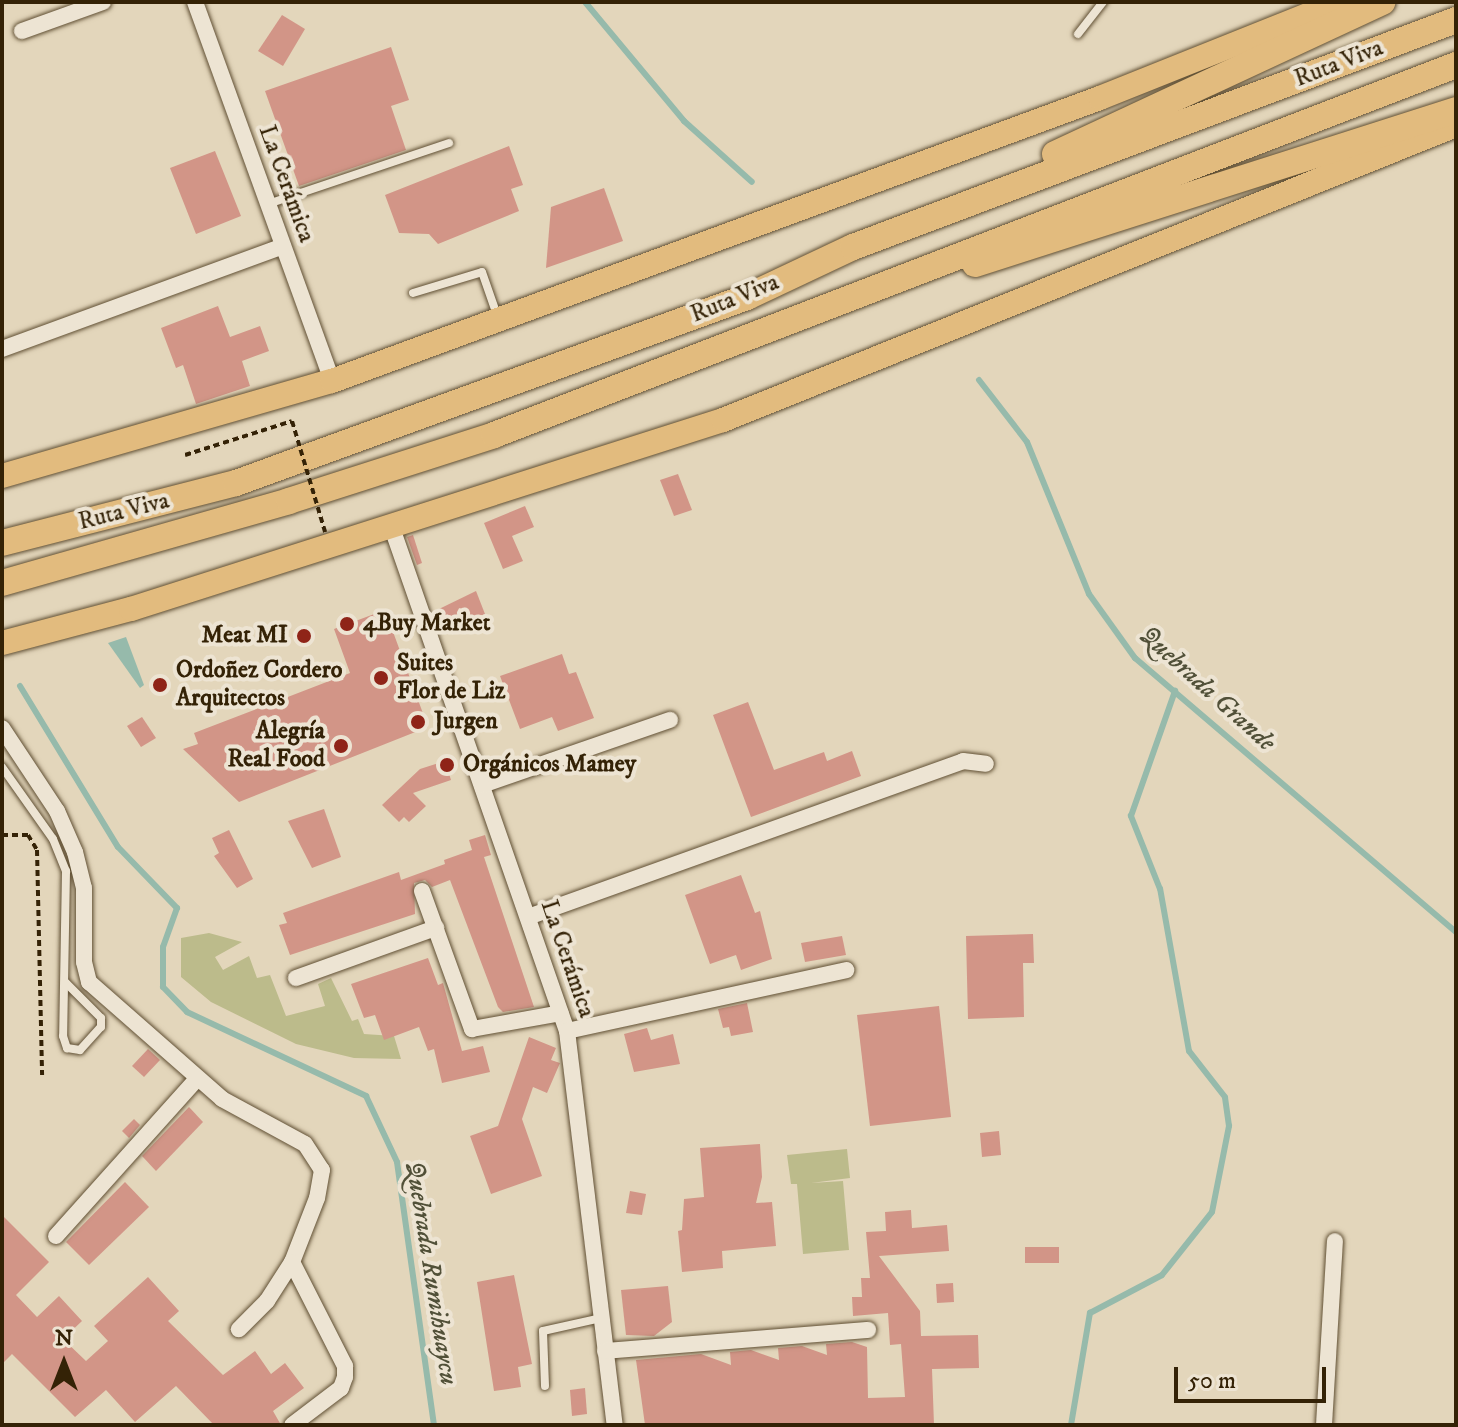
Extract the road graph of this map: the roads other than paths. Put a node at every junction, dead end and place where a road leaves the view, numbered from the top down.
1 (103, 2) edge
2 (195, 2) edge
3 (1103, 2) edge
4 (1340, 2) edge
5 (1382, 2) edge
6 (1456, 20) edge
7 (22, 31) dead end
8 (1078, 34) dead end
9 (1456, 65) edge
10 (1456, 110) edge
11 (1456, 125) edge
12 (449, 143) dead end
13 (268, 204) junction
14 (283, 246) junction
15 (853, 247) junction
16 (889, 282) junction
17 (413, 293) dead end
18 (498, 320) junction
19 (2, 349) edge
20 (332, 381) junction
21 (2, 476) edge
22 (392, 528) junction
23 (2, 543) edge
24 (2, 583) edge
25 (2, 643) edge
26 (670, 720) dead end
27 (2, 728) edge
28 (986, 764) dead end
29 (2, 767) edge
30 (482, 785) junction
31 (422, 891) dead end
32 (528, 917) junction
33 (436, 928) junction
34 (846, 970) dead end
35 (296, 978) dead end
36 (65, 982) junction
37 (561, 1013) junction
38 (567, 1031) junction
39 (197, 1079) junction
40 (56, 1236) dead end
41 (1335, 1241) dead end
42 (292, 1262) junction
43 (601, 1318) junction
44 (239, 1329) dead end
45 (868, 1330) dead end
46 (605, 1351) junction
47 (545, 1386) dead end
48 (292, 1425) edge
49 (615, 1425) edge
50 (1324, 1425) edge

1 - 7 street
2 - 13 street, La Cerámica
3 - 8 lane
4 - 18 main road
5 - 15 highway
6 - 15 highway, Ruta Viva
9 - 16 highway, Ruta Viva
10 - 16 highway
11 - 22 main road
12 - 13 lane
13 - 14 street, La Cerámica
14 - 19 street
14 - 20 street, La Cerámica
15 - 23 highway, Ruta Viva
16 - 24 highway, Ruta Viva
17 - 18 lane
18 - 20 main road
20 - 21 main road
22 - 25 main road
22 - 30 street, La Cerámica
26 - 30 street
27 - 39 street
28 - 32 street
29 - 36 lane
30 - 32 street, La Cerámica
31 - 33 street
32 - 37 street, La Cerámica
33 - 35 street
33 - 37 street
34 - 38 street
36 - 36 lane
37 - 38 street, La Cerámica
38 - 43 street, La Cerámica
39 - 40 street
39 - 42 street
41 - 50 street
42 - 44 street
42 - 48 street
43 - 46 street, La Cerámica
43 - 47 lane
45 - 46 street
46 - 49 street, La Cerámica

